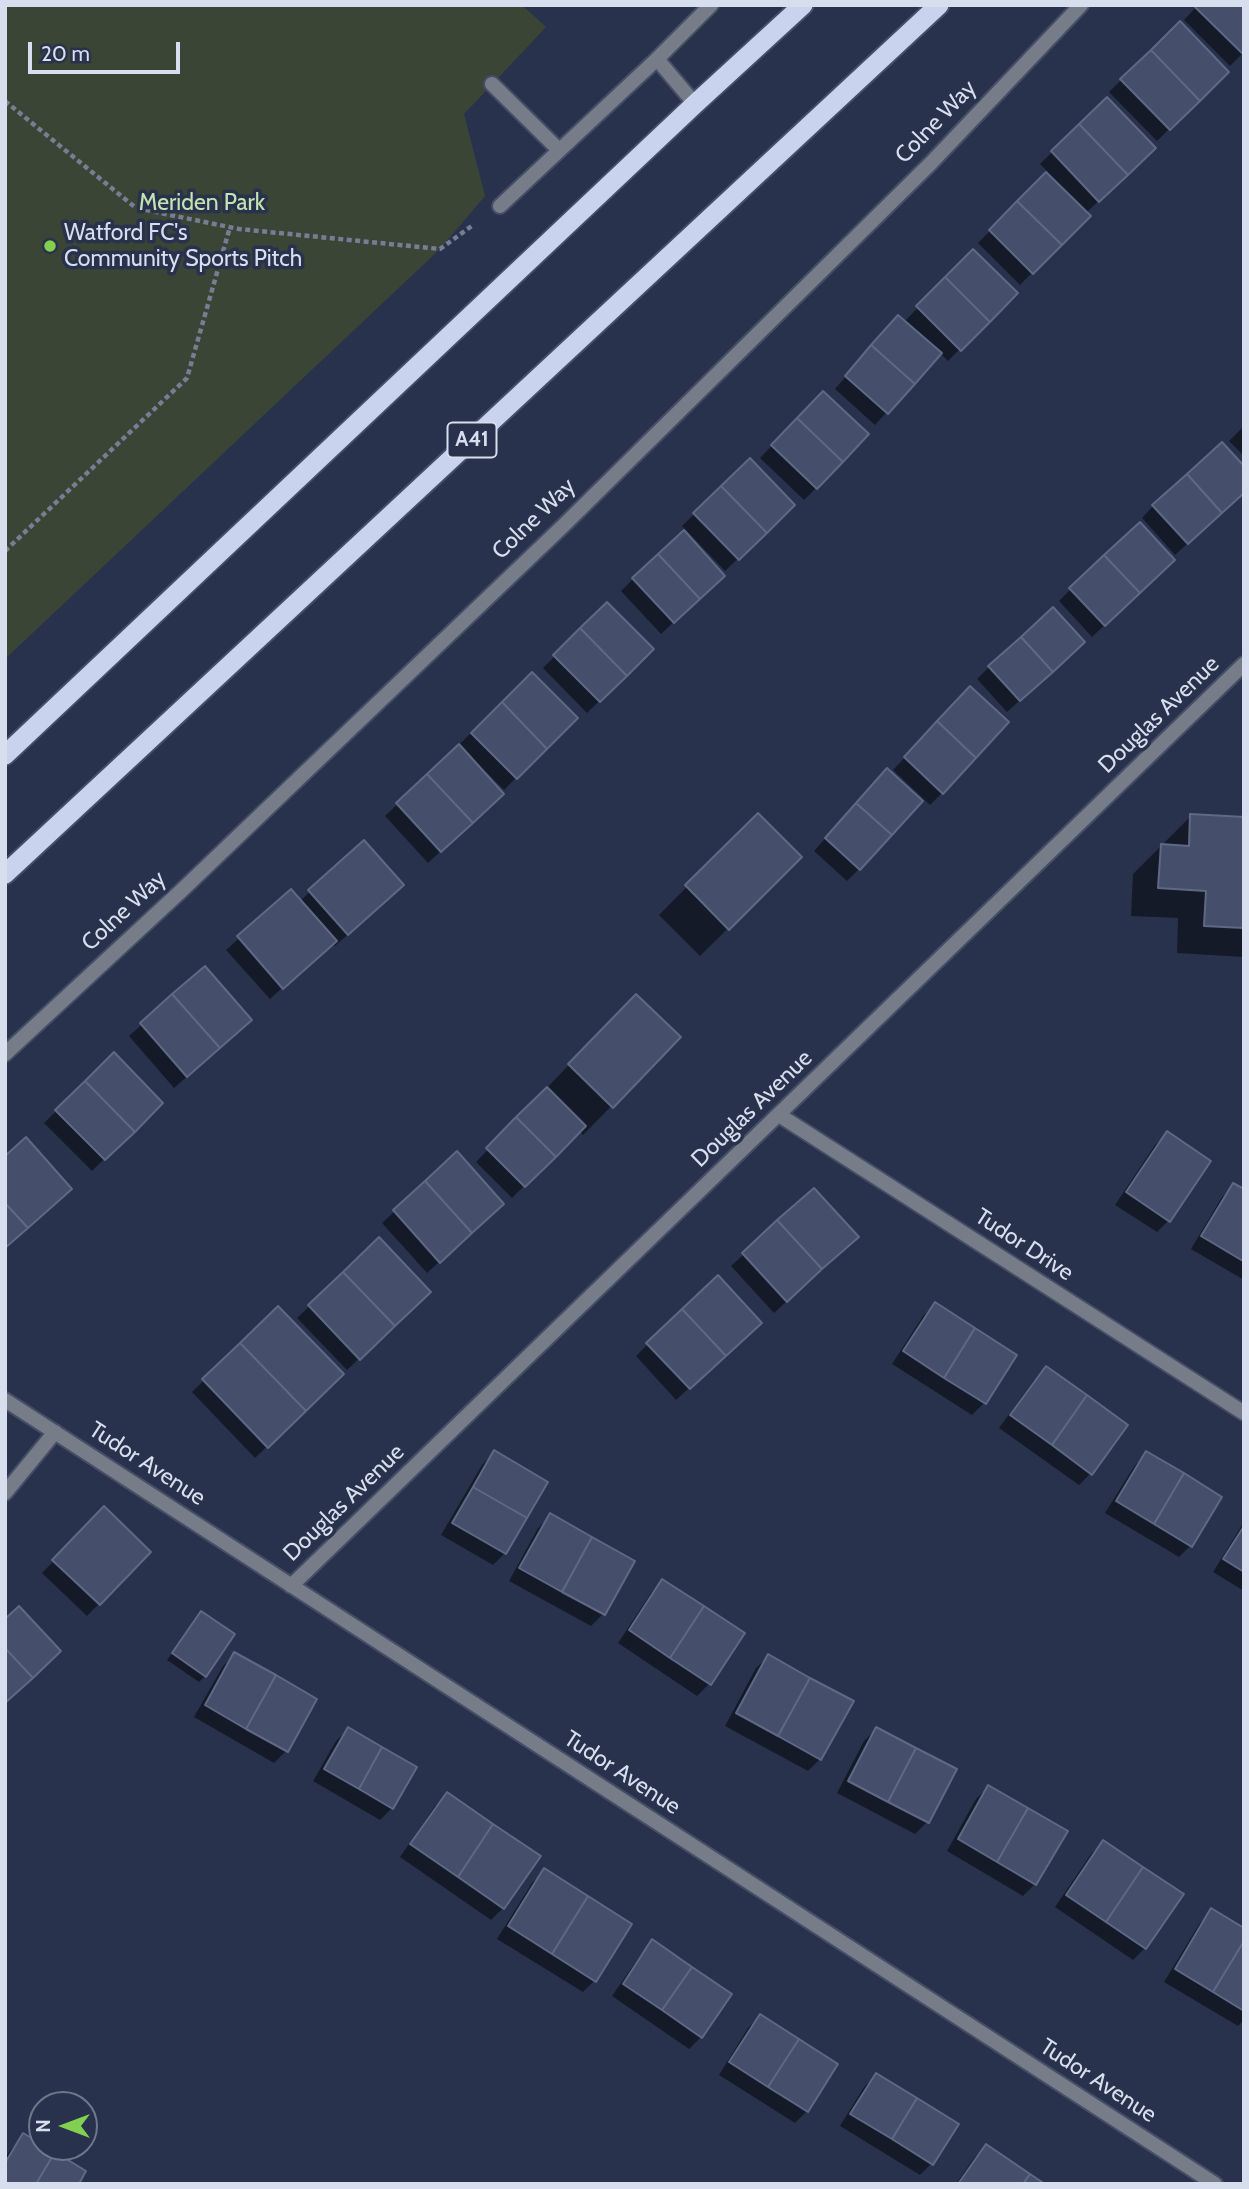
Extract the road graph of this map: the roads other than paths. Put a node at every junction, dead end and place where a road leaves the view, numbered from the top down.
1 (711, 5) edge
2 (803, 5) edge
3 (940, 5) edge
4 (1081, 5) edge
5 (657, 59) junction
6 (492, 84) dead end
7 (695, 104) junction
8 (558, 149) junction
9 (500, 206) road end
10 (1244, 664) edge
11 (5, 755) edge
12 (5, 874) edge
13 (5, 1054) edge
14 (779, 1115) junction
15 (5, 1400) edge
16 (1244, 1413) edge
17 (55, 1432) junction
18 (5, 1493) edge
19 (291, 1586) junction
20 (1215, 2184) edge

1 - 5 street
2 - 7 highway
3 - 12 highway, A41
4 - 13 street, Colne Way
5 - 7 street
5 - 8 street
6 - 8 street
7 - 11 highway
8 - 9 street
10 - 14 street, Douglas Avenue
14 - 16 street, Tudor Drive
14 - 19 street, Douglas Avenue
15 - 17 street, Tudor Avenue
17 - 18 street
17 - 19 street, Tudor Avenue
19 - 20 street, Tudor Avenue

